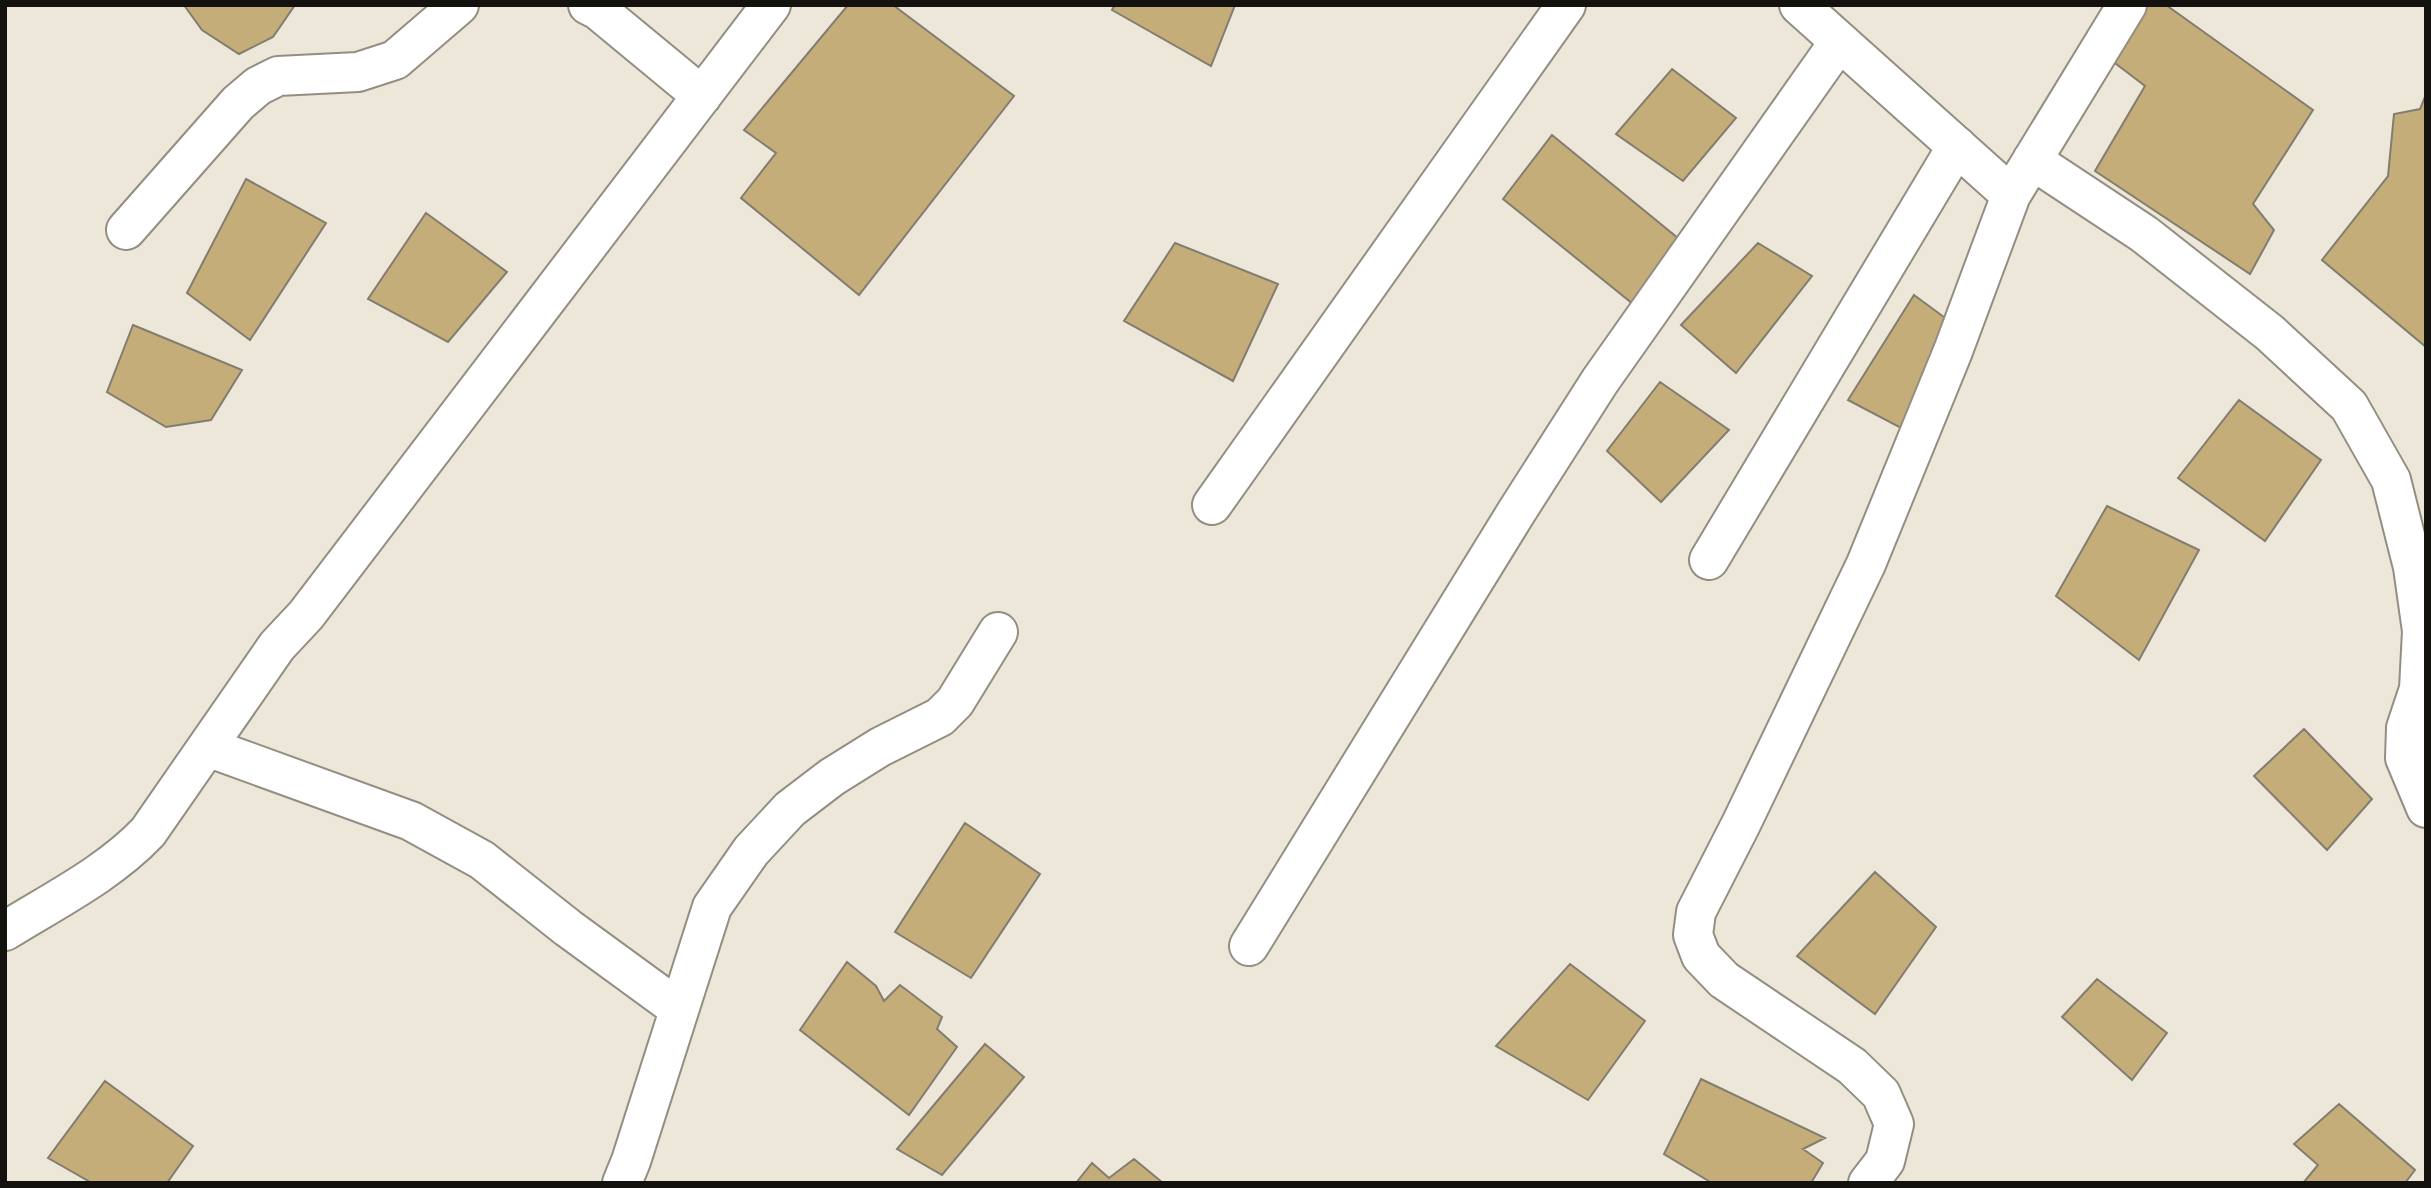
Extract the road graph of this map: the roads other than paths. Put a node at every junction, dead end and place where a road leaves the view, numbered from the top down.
1 (459, 5) edge
2 (588, 5) edge
3 (771, 5) edge
4 (1566, 5) edge
5 (1799, 5) edge
6 (2127, 5) edge
7 (1839, 42) junction
8 (702, 96) junction
9 (1957, 146) junction
10 (2032, 160) junction
11 (2011, 195) junction
12 (126, 230) dead end
13 (1212, 505) dead end
14 (1709, 560) dead end
15 (998, 632) dead end
16 (207, 747) junction
17 (2426, 808) edge
18 (5, 931) edge
19 (1250, 946) dead end
20 (680, 1009) junction
21 (622, 1183) edge
22 (1868, 1183) edge

1 - 12 street
2 - 8 street
3 - 8 street
4 - 13 street
5 - 7 street
6 - 10 street
7 - 9 street
7 - 19 street
8 - 16 street
9 - 11 street
9 - 14 street
10 - 11 street
10 - 17 street
11 - 22 street
15 - 20 street
16 - 18 street
16 - 20 street
20 - 21 street

